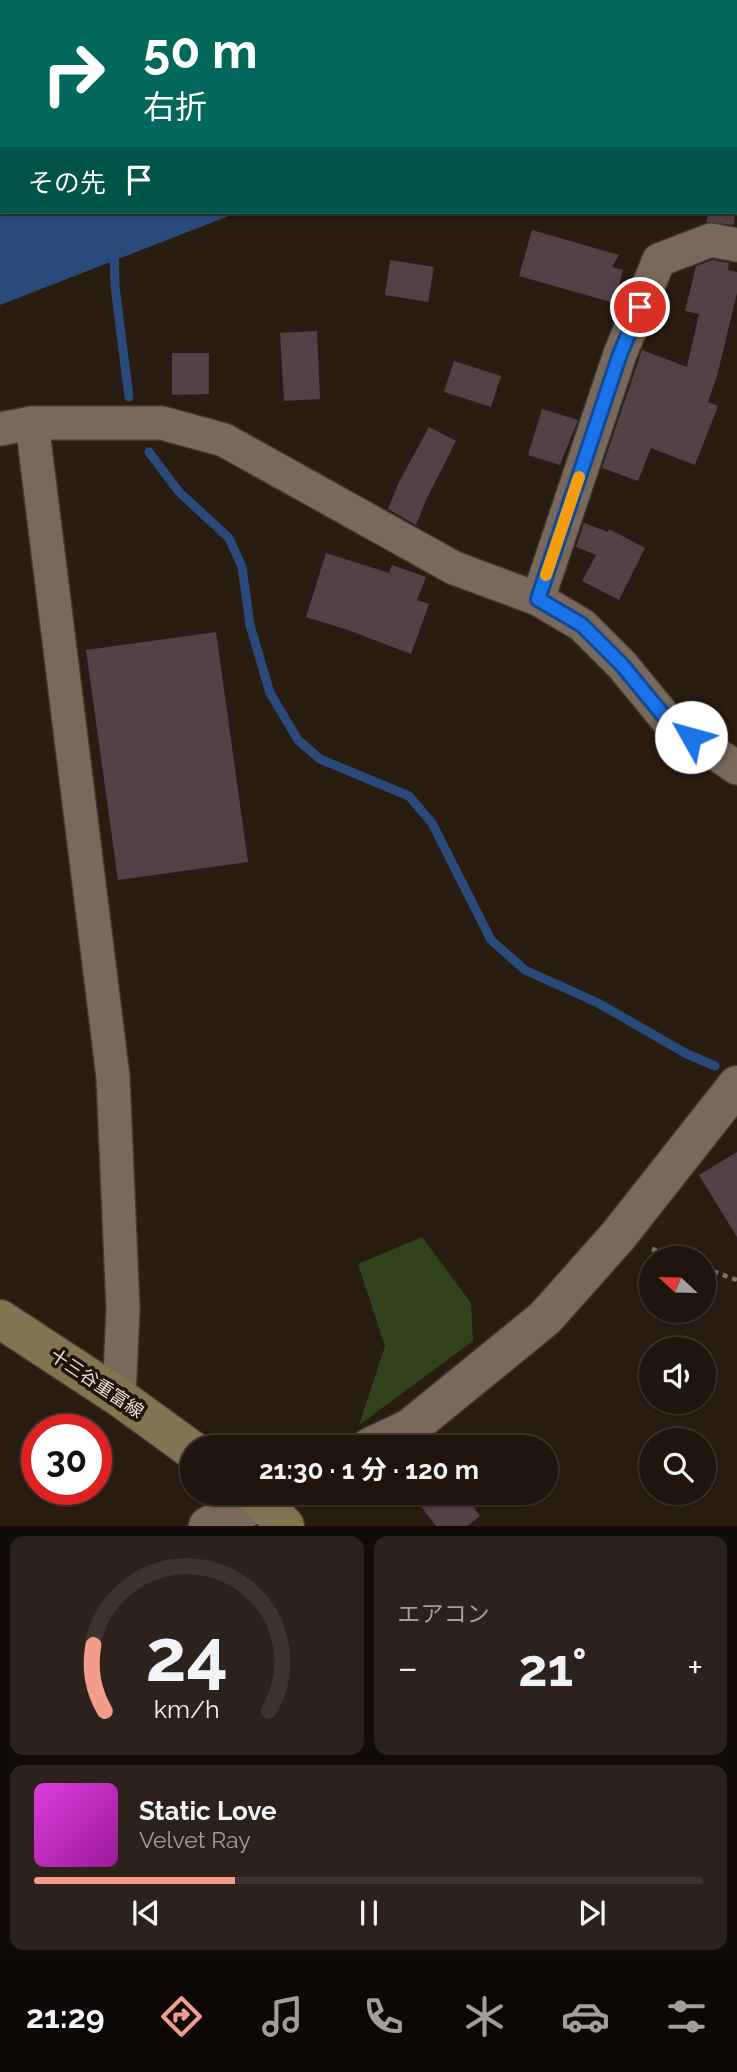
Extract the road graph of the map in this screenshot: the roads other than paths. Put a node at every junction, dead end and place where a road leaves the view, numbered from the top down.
1 (737, 244) edge
2 (32, 423) junction
3 (0, 429) edge
4 (538, 599) junction
5 (737, 768) edge
6 (737, 1084) edge
7 (0, 1319) edge
8 (119, 1397) junction
9 (394, 1435) edge
10 (180, 1441) edge
11 (264, 1505) edge
12 (208, 1526) edge

1 - 4 street
2 - 3 street
2 - 4 street
2 - 8 street
4 - 5 street
6 - 9 street
7 - 8 main road, 十三谷重富線
8 - 10 main road, 十三谷重富線
11 - 12 street

